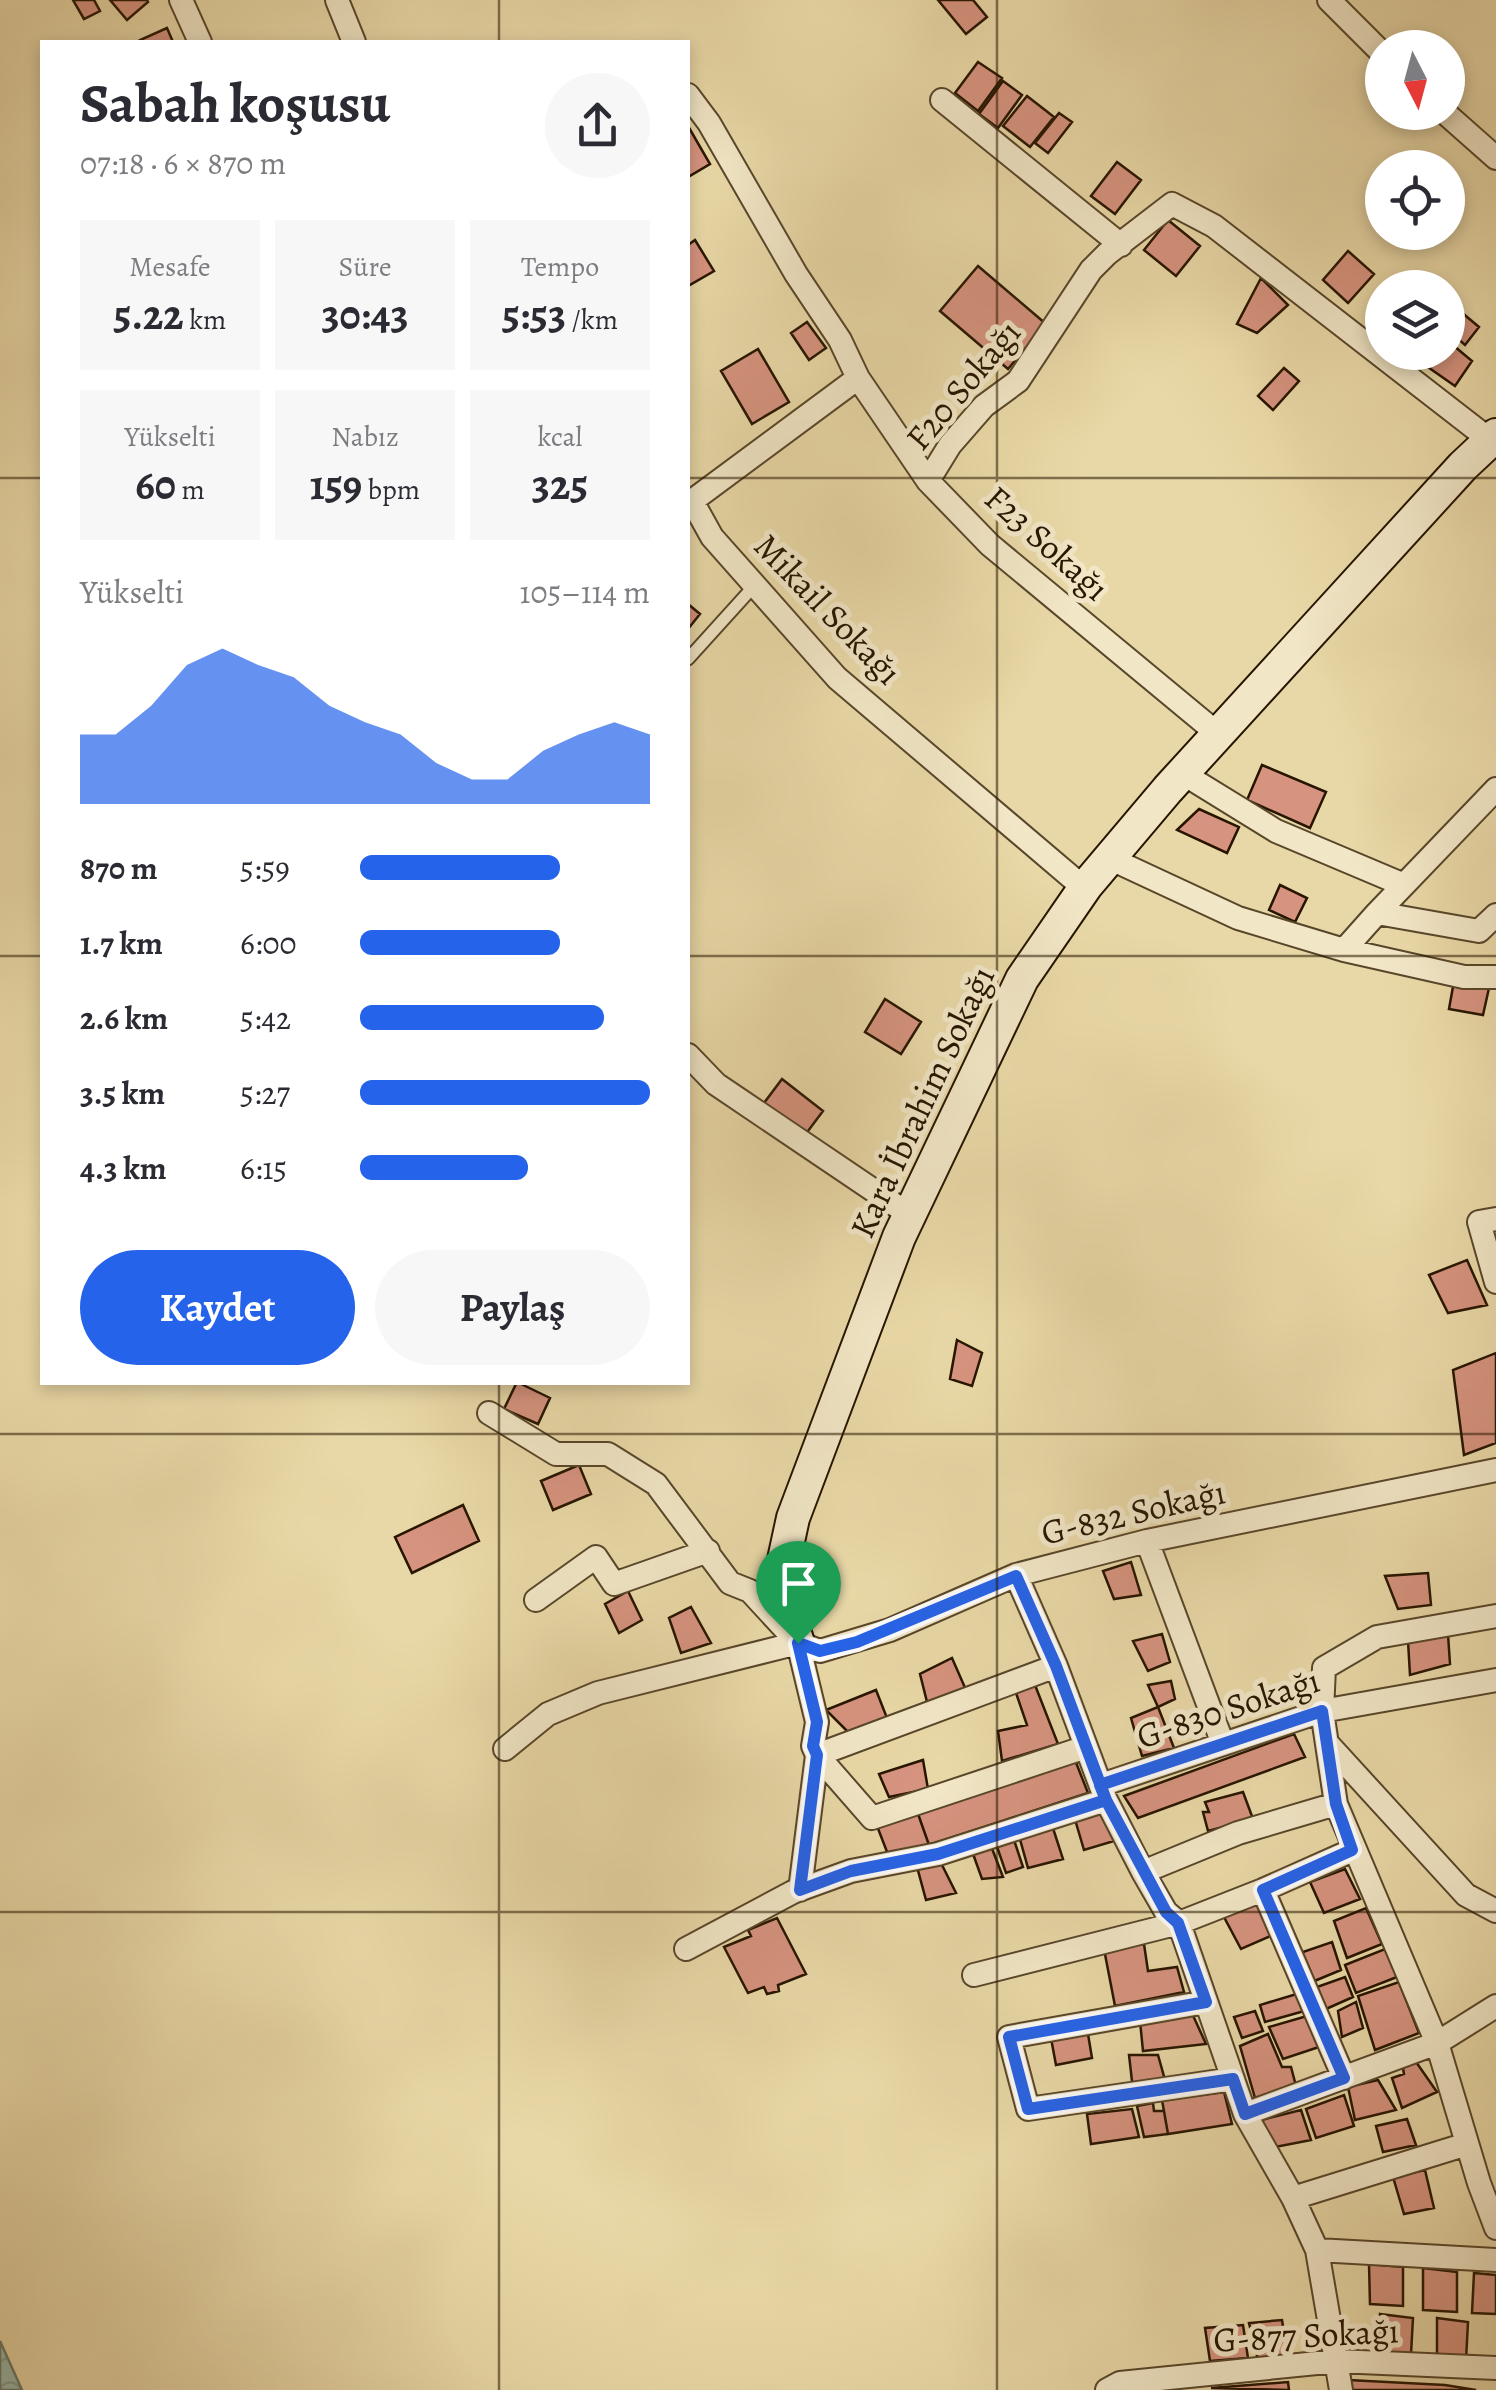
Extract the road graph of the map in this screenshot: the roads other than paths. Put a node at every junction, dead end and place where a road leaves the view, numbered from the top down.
1 (182, 0) edge
2 (336, 0) edge
3 (1328, 0) edge
4 (1365, 36) edge
5 (199, 40) edge
6 (353, 40) edge
7 (690, 97) edge
8 (942, 100) dead end
9 (1464, 130) edge
10 (1496, 158) edge
11 (1121, 245) junction
12 (858, 378) junction
13 (1493, 438) edge
14 (928, 480) junction
15 (755, 586) junction
16 (690, 657) edge
17 (1218, 734) junction
18 (1182, 774) junction
19 (1496, 789) edge
20 (1109, 858) junction
21 (1404, 884) junction
22 (1084, 888) junction
23 (1377, 913) junction
24 (1496, 915) edge
25 (1344, 950) junction
26 (1496, 977) edge
27 (690, 1057) edge
28 (910, 1215) junction
29 (1487, 1220) edge
30 (1496, 1282) edge
31 (489, 1413) dead end
32 (1496, 1470) edge
33 (1147, 1541) junction
34 (708, 1551) junction
35 (1016, 1576) junction
36 (536, 1600) dead end
37 (1496, 1616) edge
38 (798, 1643) junction
39 (1056, 1666) junction
40 (1496, 1680) edge
41 (1322, 1711) junction
42 (1327, 1743) junction
43 (1223, 1744) junction
44 (1086, 1747) junction
45 (505, 1748) dead end
46 (817, 1755) junction
47 (1103, 1792) junction
48 (1336, 1804) junction
49 (1352, 1850) junction
50 (1143, 1872) junction
51 (800, 1890) junction
52 (1263, 1890) junction
53 (1496, 1911) edge
54 (1178, 1923) junction
55 (686, 1949) dead end
56 (974, 1975) dead end
57 (1206, 2002) junction
58 (1496, 2006) edge
59 (1437, 2044) junction
60 (1344, 2078) junction
61 (1233, 2079) junction
62 (1245, 2114) junction
63 (1467, 2144) junction
64 (1487, 2176) edge
65 (1293, 2198) junction
66 (1496, 2228) edge
67 (1317, 2250) junction
68 (1496, 2260) edge
69 (1337, 2361) junction
70 (1496, 2368) edge
71 (1113, 2387) edge
72 (1341, 2390) edge

1 - 5 street
2 - 6 street
3 - 4 street
7 - 12 street
8 - 11 street
9 - 10 street
11 - 13 street, F20 Sokağı
11 - 14 street, F20 Sokağı
12 - 14 street, F23 Sokağı
12 - 15 street, Mikail Sokağı
13 - 17 street, Kara İbrahim Sokağı
14 - 17 street, F23 Sokağı
15 - 16 lane
15 - 22 street, Mikail Sokağı
17 - 18 street, Kara İbrahim Sokağı
18 - 20 street, Kara İbrahim Sokağı
18 - 21 street
19 - 21 street
20 - 22 street, Kara İbrahim Sokağı
20 - 25 street
21 - 23 street
22 - 28 street, Kara İbrahim Sokağı
23 - 24 street
23 - 25 street
25 - 26 street
27 - 28 street
28 - 38 street, Kara İbrahim Sokağı
29 - 30 street
31 - 34 street
32 - 33 street, G-832 Sokağı
33 - 35 street, G-832 Sokağı
33 - 43 street
34 - 36 street
34 - 38 street
35 - 38 street, G-832 Sokağı
35 - 39 street
37 - 41 street
38 - 45 street
38 - 46 street
39 - 44 street
39 - 46 street
40 - 41 street, G-830 Sokağı
41 - 42 street
41 - 43 street, G-830 Sokağı
42 - 48 street
42 - 53 street
43 - 47 street, G-830 Sokağı
44 - 46 street
44 - 47 street
46 - 51 street
47 - 50 street
47 - 51 street, G-830 Sokağı
48 - 49 street
48 - 50 street
49 - 52 street
49 - 59 street
50 - 54 street
51 - 55 street, G-830 Sokağı
52 - 54 street
52 - 60 street
54 - 56 street
54 - 57 street
57 - 61 street
57 - 61 street
58 - 59 street
59 - 60 street
59 - 63 street
60 - 62 street
61 - 62 street
62 - 65 street
63 - 64 street
63 - 65 street
64 - 66 street
65 - 67 street
67 - 68 street
67 - 69 street
69 - 70 street, G-877 Sokağı
69 - 71 street, G-877 Sokağı
69 - 72 street

